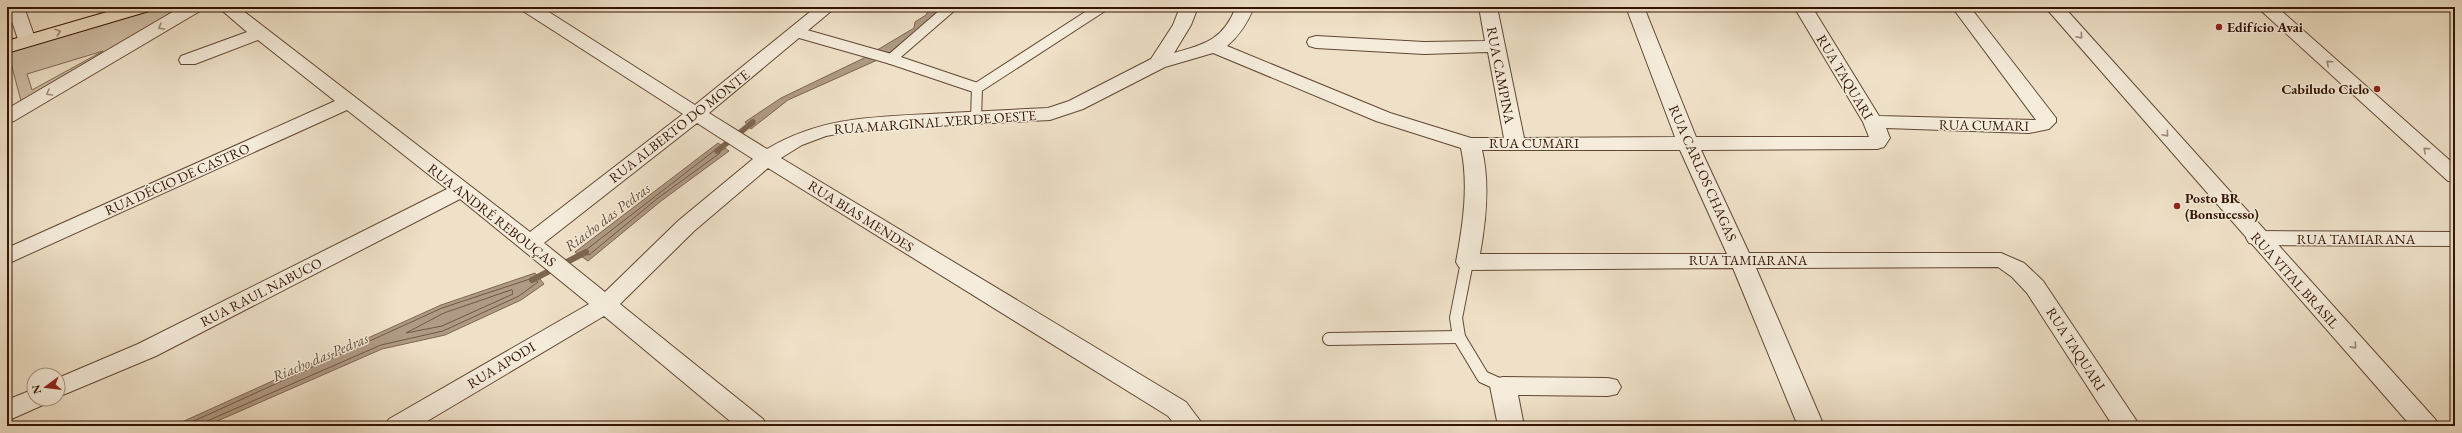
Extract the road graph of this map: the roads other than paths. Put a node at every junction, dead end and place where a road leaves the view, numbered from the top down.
1 (15, 7) edge
2 (143, 7) edge
3 (194, 7) edge
4 (227, 7) edge
5 (529, 7) edge
6 (827, 7) edge
7 (951, 7) edge
8 (1102, 7) edge
9 (1189, 7) edge
10 (1245, 7) edge
11 (1488, 7) edge
12 (1636, 7) edge
13 (1803, 7) edge
14 (1961, 7) edge
15 (2054, 7) edge
16 (2266, 7) edge
17 (796, 32) junction
18 (260, 33) junction
19 (27, 42) junction
20 (1316, 42) dead end
21 (1495, 46) junction
22 (7, 47) edge
23 (1214, 47) junction
24 (888, 58) junction
25 (188, 60) dead end
26 (1158, 63) junction
27 (977, 88) junction
28 (347, 103) junction
29 (696, 114) junction
30 (7, 117) edge
31 (976, 118) junction
32 (1873, 122) junction
33 (1514, 142) junction
34 (1470, 144) junction
35 (1688, 144) junction
36 (1872, 144) joint
37 (767, 158) junction
38 (2455, 176) edge
39 (461, 190) junction
40 (2258, 238) junction
41 (2455, 239) edge
42 (530, 243) junction
43 (7, 257) edge
44 (1741, 260) junction
45 (1467, 262) junction
46 (2024, 274) joint
47 (605, 305) junction
48 (1459, 337) junction
49 (1328, 339) dead end
50 (66, 385) edge
51 (1503, 386) junction
52 (1608, 387) dead end
53 (26, 402) edge
54 (7, 411) edge
55 (398, 426) edge
56 (754, 426) edge
57 (1192, 426) edge
58 (1511, 426) edge
59 (1811, 426) edge
60 (2127, 426) edge
61 (2426, 426) edge

1 - 19 street
19 -> 2 main road
3 -> 30 street
4 - 18 street, RUA ANDRÉ REBOUÇAS
5 - 29 street, RUA BIAS MENDES
6 - 17 street, RUA ALBERTO DO MONTE
7 - 24 lane
8 - 27 lane
9 - 26 street
10 - 23 street, RUA MARGINAL VERDE OESTE
11 - 21 street, RUA CAMPINA
12 - 35 street, RUA CARLOS CHAGAS
13 - 32 street, RUA TAQUARI
14 - 32 street, RUA CUMARI
15 -> 40 street, RUA VITAL BRASIL
38 -> 16 street
17 - 24 lane
17 - 29 street, RUA ALBERTO DO MONTE
18 - 25 street
18 - 28 street, RUA ANDRÉ REBOUÇAS
19 - 22 main road
20 - 21 street
21 - 33 street, RUA CAMPINA
23 - 26 street, RUA MARGINAL VERDE OESTE
23 - 34 street, RUA CUMARI
24 - 27 lane
26 - 31 street, RUA MARGINAL VERDE OESTE
27 - 31 lane
28 - 39 street, RUA ANDRÉ REBOUÇAS
28 - 43 street, RUA DÉCIO DE CASTRO
29 - 37 street, RUA BIAS MENDES
29 - 42 street, RUA ALBERTO DO MONTE
31 - 37 street, RUA MARGINAL VERDE OESTE
32 - 36 street, RUA TAQUARI
33 - 34 street, RUA CUMARI
33 - 35 street, RUA CUMARI
34 - 45 street
35 - 36 street, RUA CUMARI
35 - 44 street, RUA CARLOS CHAGAS
37 - 47 street, RUA MARGINAL VERDE OESTE
37 - 57 street, RUA BIAS MENDES
39 - 42 street, RUA ANDRÉ REBOUÇAS
39 - 50 street, RUA RAUL NABUCO
40 - 41 street, RUA TAMIARANA
40 -> 61 street, RUA VITAL BRASIL
42 - 47 street, RUA ANDRÉ REBOUÇAS
44 - 45 street, RUA TAMIARANA
44 - 46 street, RUA TAMIARANA
44 - 59 street, RUA CARLOS CHAGAS
45 - 48 lane
46 - 60 street, RUA TAQUARI
47 - 55 street, RUA APODI
47 - 56 street, RUA ANDRÉ REBOUÇAS
48 - 49 lane
48 - 51 lane
51 - 52 street
51 - 58 street
53 - 54 street

